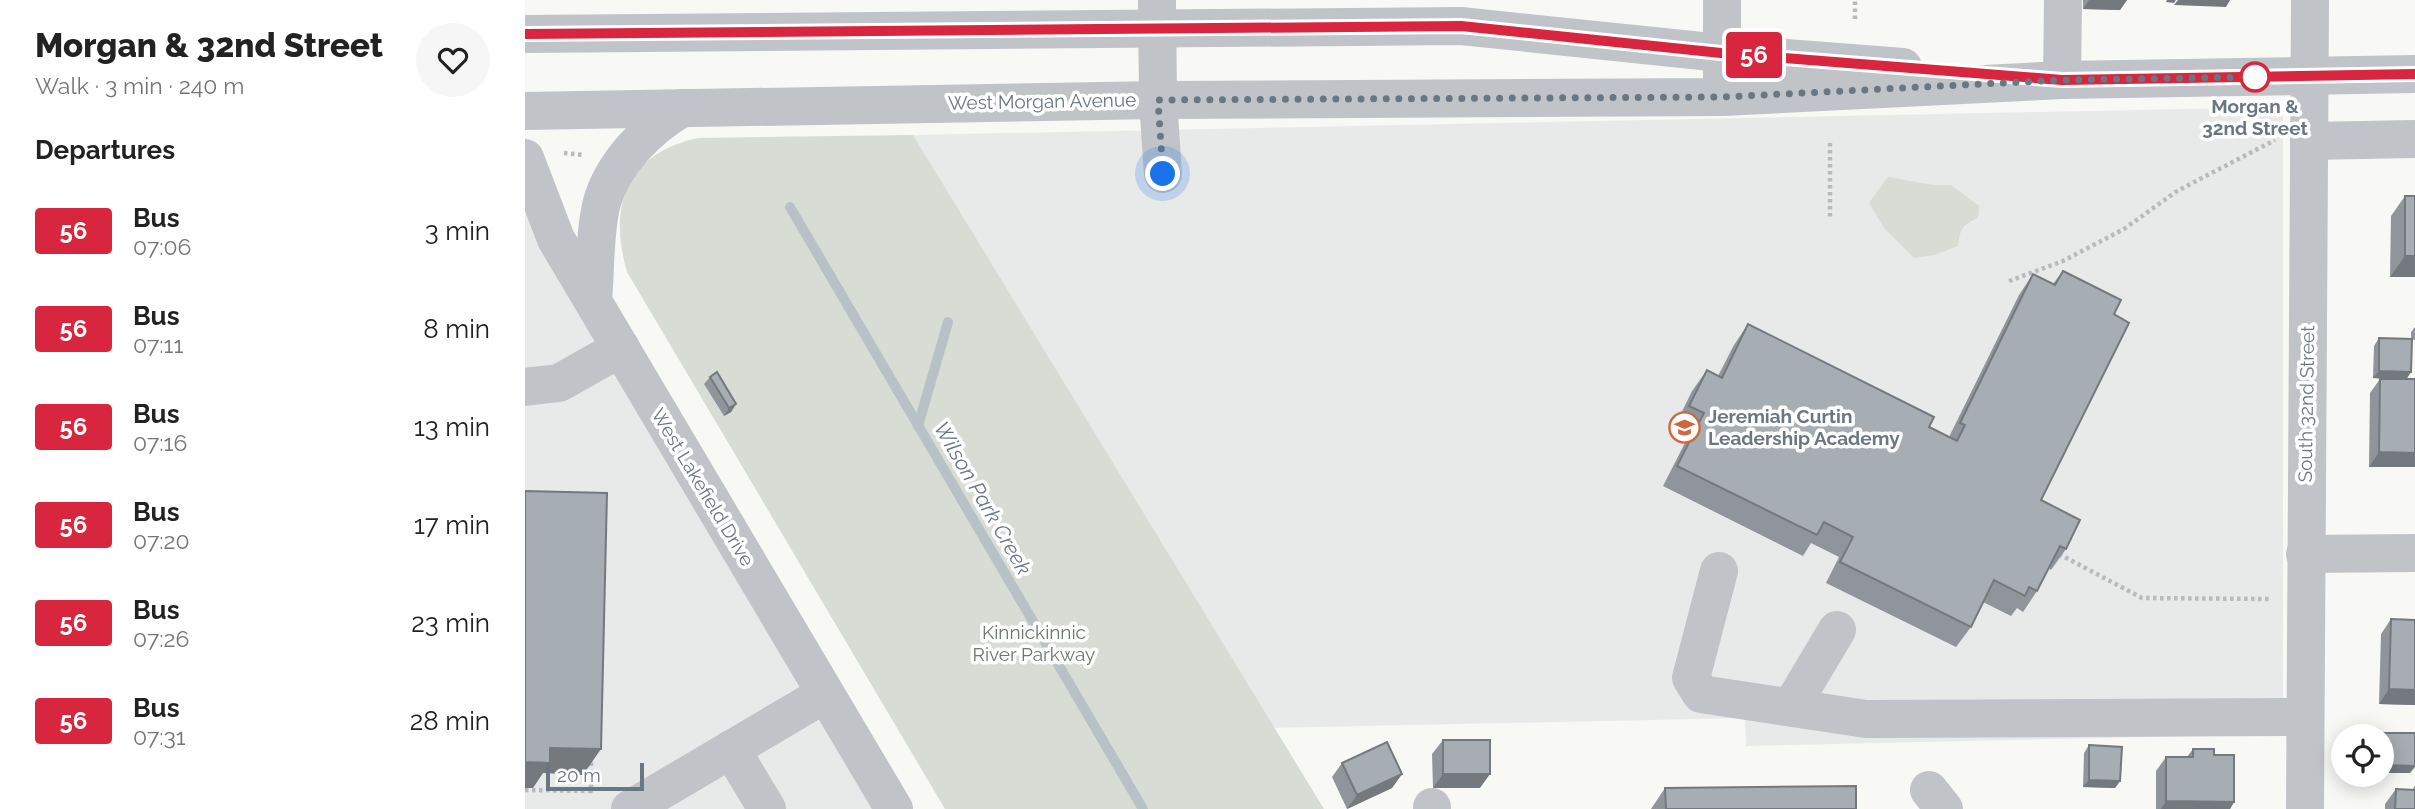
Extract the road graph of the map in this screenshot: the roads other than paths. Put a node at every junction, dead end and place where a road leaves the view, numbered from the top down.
1 (1722, 0) edge
2 (2063, 0) edge
3 (2310, 0) edge
4 (1157, 13) edge
5 (525, 34) edge
6 (1721, 53) junction
7 (2415, 74) edge
8 (2309, 76) junction
9 (2062, 80) junction
10 (1723, 97) junction
11 (1158, 100) junction
12 (682, 108) junction
13 (525, 111) edge
14 (2415, 139) edge
15 (2293, 140) junction
16 (525, 158) edge
17 (1163, 174) dead end
18 (525, 214) edge
19 (556, 239) junction
20 (593, 300) junction
21 (621, 348) junction
22 (525, 387) edge
23 (2305, 554) junction
24 (2415, 554) edge
25 (1719, 571) dead end
26 (1837, 630) dead end
27 (825, 694) junction
28 (1791, 708) junction
29 (2304, 717) junction
30 (731, 748) junction
31 (630, 809) edge
32 (767, 809) edge
33 (894, 809) edge
34 (2305, 809) edge

1 - 6 street
2 - 9 street
3 - 8 street, South 32nd Street
4 - 5 street, West Morgan Avenue
4 - 6 street, West Morgan Avenue
4 - 11 street
6 - 9 street, West Morgan Avenue
6 - 10 street
7 - 8 street, West Morgan Avenue
8 - 9 street, West Morgan Avenue
8 - 15 street, South 32nd Street
9 - 10 street, West Morgan Avenue
10 - 11 street, West Morgan Avenue
11 - 12 street, West Morgan Avenue
11 - 17 street
12 - 13 street, West Morgan Avenue
12 - 20 street
14 - 15 street
15 - 23 street, South 32nd Street
16 - 19 street, West Lakefield Drive
18 - 19 street
19 - 20 street, West Lakefield Drive
20 - 21 street, West Lakefield Drive
21 - 22 street
21 - 27 street, West Lakefield Drive
23 - 24 street
23 - 29 street, South 32nd Street
25 - 28 street
26 - 28 street
27 - 30 street
27 - 33 street, West Lakefield Drive
28 - 29 street
29 - 34 street, South 32nd Street
30 - 31 street
30 - 32 street

